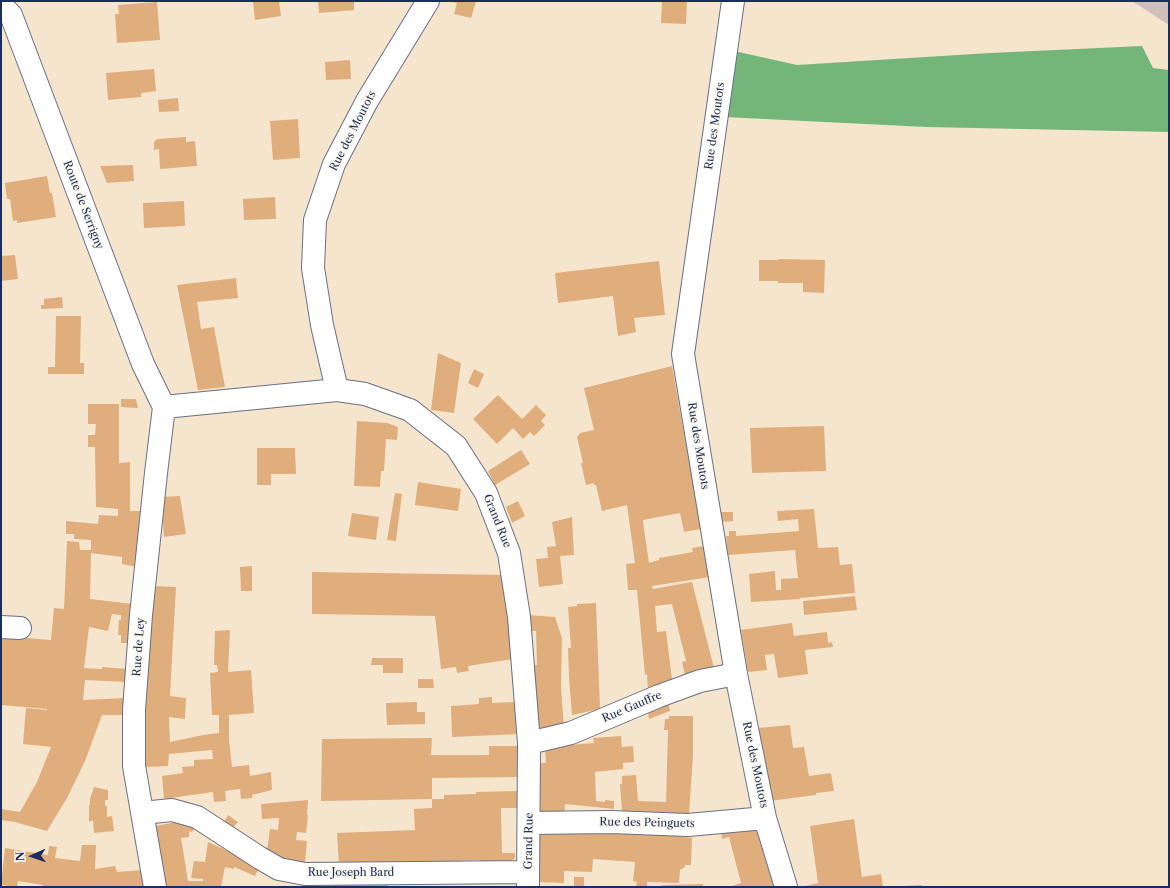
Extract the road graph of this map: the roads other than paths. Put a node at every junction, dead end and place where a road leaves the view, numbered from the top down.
1 (428, 1) edge
2 (733, 1) edge
3 (9, 7) edge
4 (337, 390) junction
5 (164, 407) junction
6 (736, 674) junction
7 (529, 744) junction
8 (142, 813) junction
9 (765, 818) junction
10 (529, 823) junction
11 (528, 880) edge
12 (155, 887) edge
13 (786, 887) edge

1 - 4 street, Rue des Moutots
2 - 6 street, Rue des Moutots
3 - 5 street, Route de Serrigny
4 - 5 street, Grand Rue
4 - 7 street, Grand Rue
5 - 8 street, Rue de Ley
6 - 7 street, Rue Gauffre
6 - 9 street, Rue des Moutots
7 - 10 street, Grand Rue
8 - 11 street, Rue Joseph Bard
8 - 12 street, Rue de Ley
9 - 10 street, Rue des Peinguets
9 - 13 street, Rue des Moutots
10 - 11 street, Grand Rue

